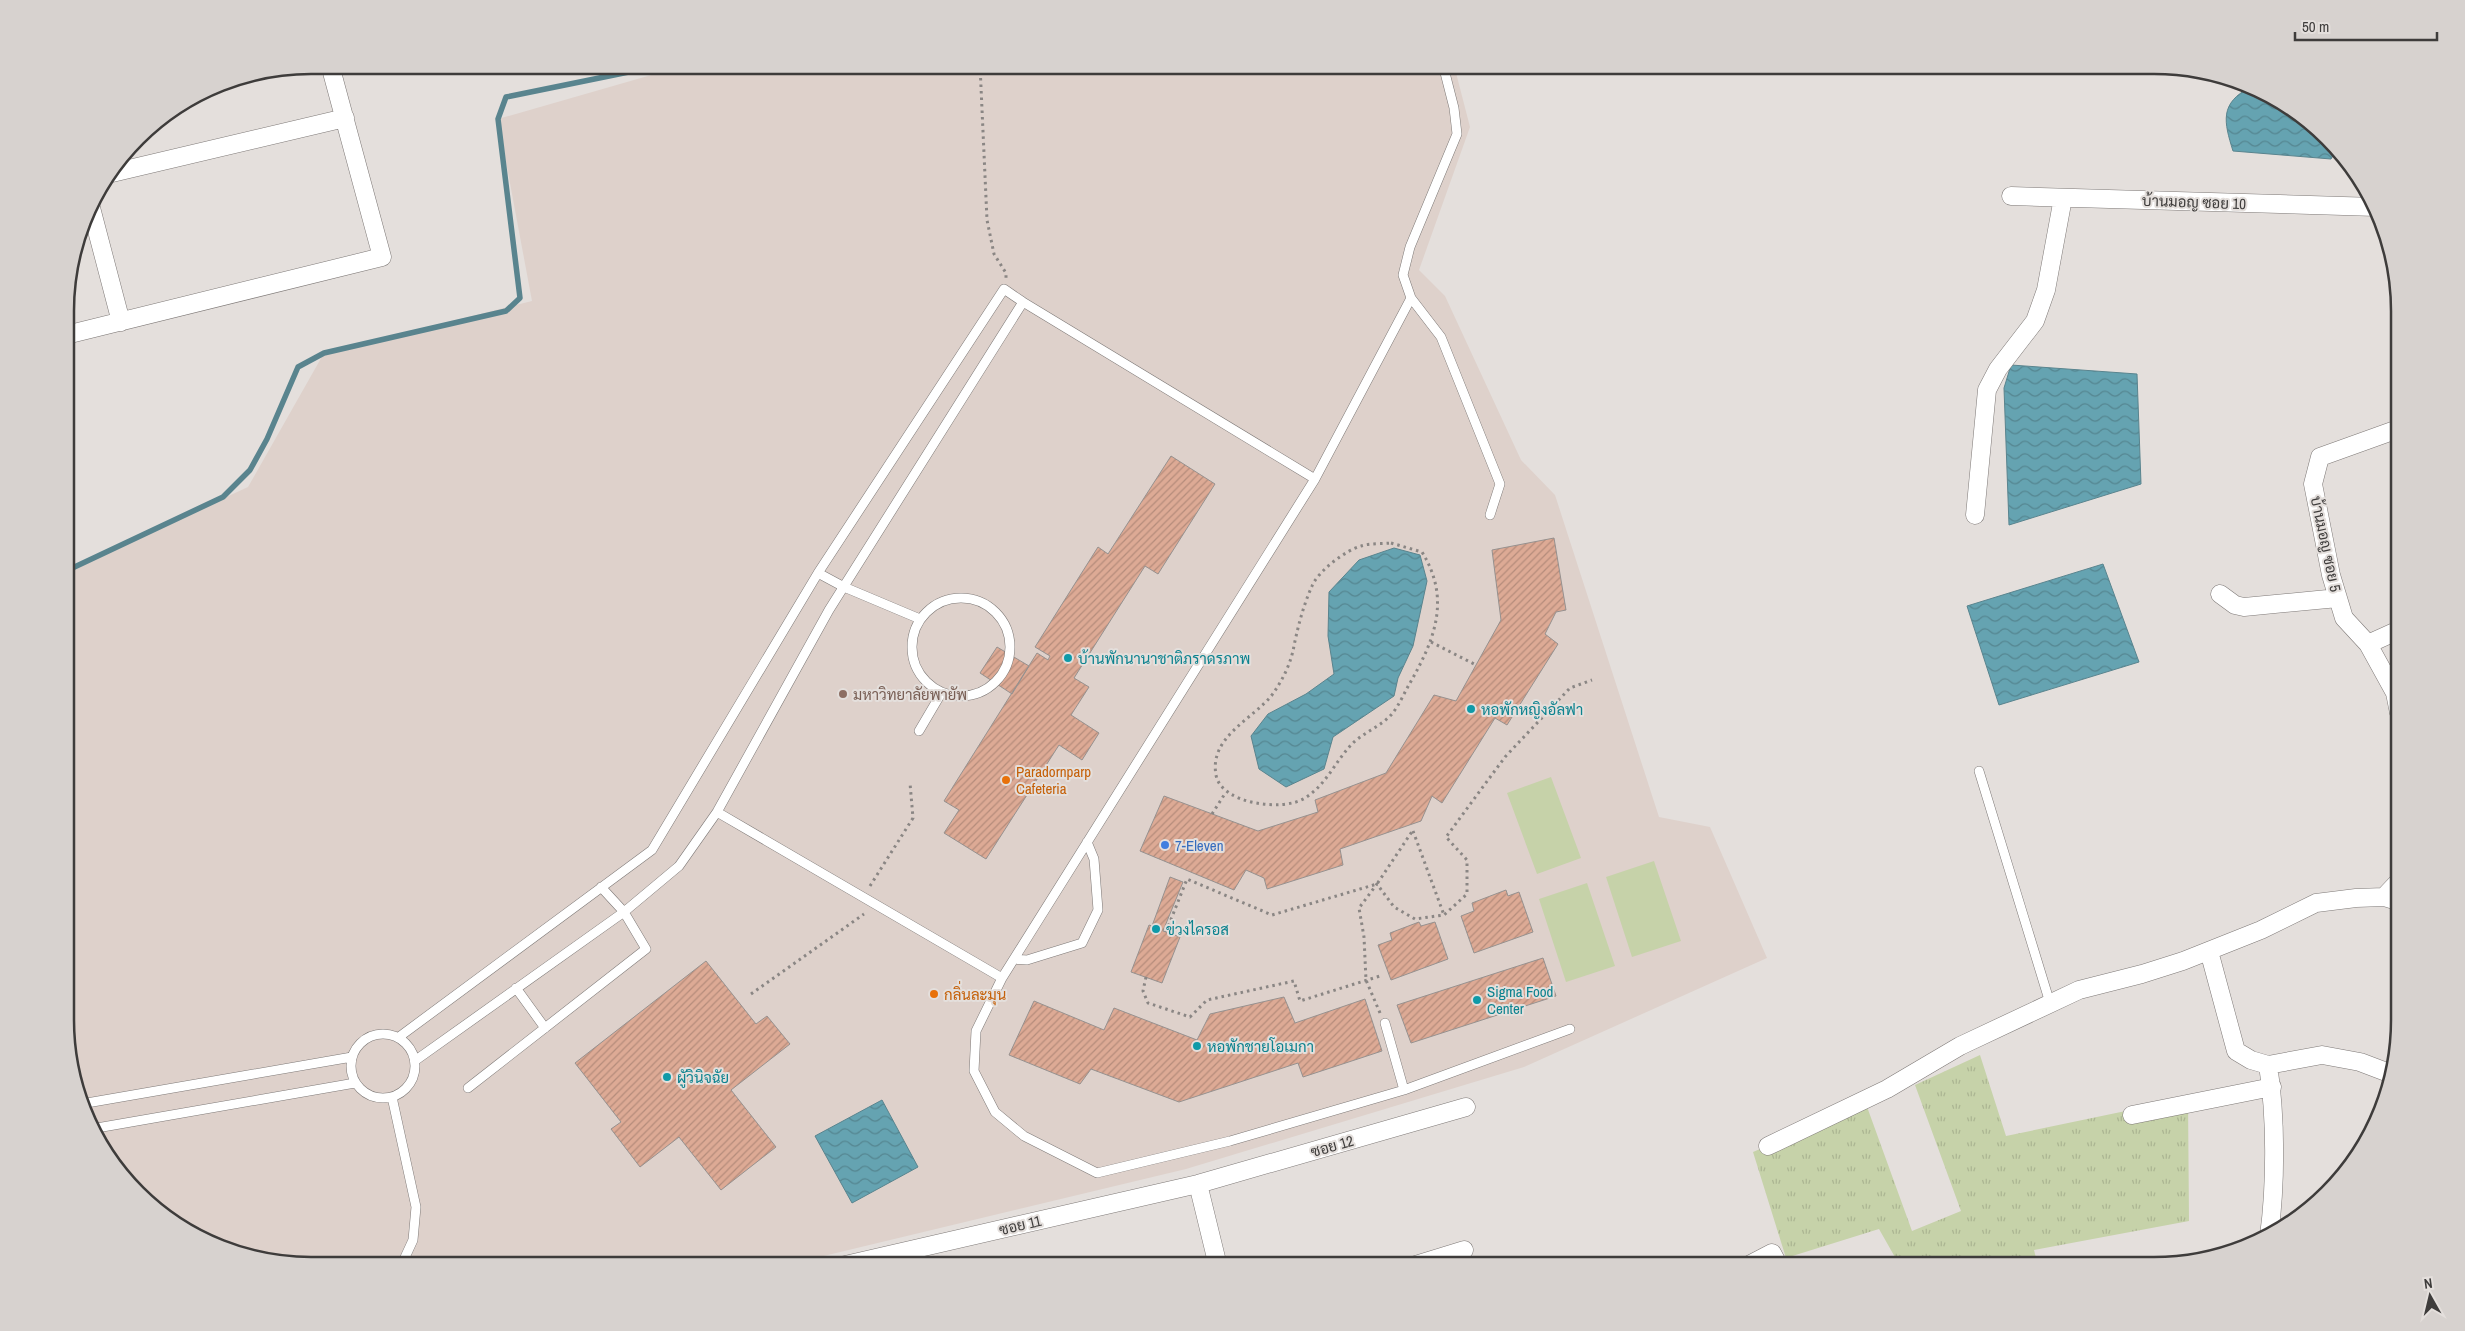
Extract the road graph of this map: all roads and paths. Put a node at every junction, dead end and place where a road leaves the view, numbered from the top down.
1 (333, 74) edge
2 (980, 74) edge
3 (1445, 74) edge
4 (345, 118) junction
5 (119, 171) edge
6 (2011, 196) dead end
7 (2063, 198) junction
8 (2367, 207) edge
9 (93, 217) edge
10 (1004, 289) junction
11 (1412, 298) junction
12 (1023, 302) junction
13 (121, 322) junction
14 (74, 334) edge
15 (2391, 432) edge
16 (1315, 479) junction
17 (1490, 515) dead end
18 (1976, 515) dead end
19 (818, 573) junction
20 (844, 587) junction
21 (2220, 594) dead end
22 (2338, 598) junction
23 (920, 619) junction
24 (2391, 634) edge
25 (1431, 642) junction
26 (2368, 644) junction
27 (1476, 665) dead end
28 (1592, 680) dead end
29 (2391, 684) edge
30 (942, 692) junction
31 (919, 731) dead end
32 (1979, 771) dead end
33 (910, 782) dead end
34 (1226, 792) junction
35 (717, 812) junction
36 (1212, 814) dead end
37 (1088, 842) junction
38 (1377, 884) junction
39 (602, 887) junction
40 (862, 897) junction
41 (2391, 899) edge
42 (871, 902) junction
43 (624, 912) junction
44 (1444, 915) junction
45 (1166, 932) dead end
46 (2209, 950) junction
47 (1014, 959) junction
48 (1380, 976) dead end
49 (1146, 977) dead end
50 (1002, 978) junction
51 (1366, 980) junction
52 (516, 988) junction
53 (751, 994) dead end
54 (2050, 1004) junction
55 (1385, 1023) joint
56 (545, 1028) junction
57 (1570, 1029) dead end
58 (399, 1037) junction
59 (352, 1057) junction
60 (416, 1060) junction
61 (2268, 1065) junction
62 (2385, 1073) edge
63 (355, 1082) junction
64 (2272, 1087) junction
65 (468, 1088) dead end
66 (1404, 1090) junction
67 (392, 1097) junction
68 (88, 1103) edge
69 (1466, 1107) dead end
70 (2132, 1115) dead end
71 (99, 1128) edge
72 (1768, 1146) dead end
73 (1198, 1184) junction
74 (2270, 1228) edge
75 (1464, 1250) dead end
76 (405, 1257) edge
77 (881, 1257) edge
78 (1216, 1257) edge
79 (1441, 1257) edge

1 - 4 street
2 - 10 path
3 - 11 lane
4 - 5 street
4 - 13 street
6 - 7 street, บ้านมอญ ซอย 10
7 - 8 street, บ้านมอญ ซอย 10
7 - 18 street
9 - 13 street
10 - 12 lane
10 - 19 lane
11 - 16 lane
11 - 17 lane
12 - 16 lane
12 - 20 lane
13 - 14 street
15 - 22 street, บ้านมอญ ซอย 5
16 - 37 lane
19 - 20 lane
19 - 39 lane
20 - 23 lane
20 - 35 lane
21 - 22 street
22 - 26 street, บ้านมอญ ซอย 5
23 - 30 lane
23 - 30 lane
24 - 26 street
25 - 27 path
25 - 34 path
25 - 34 path
26 - 29 street, บ้านมอญ ซอย 5
28 - 44 path
30 - 31 lane
32 - 54 lane
33 - 40 path
34 - 36 path
35 - 40 lane
35 - 43 lane
37 - 47 lane
37 - 47 lane
38 - 44 path
38 - 44 path
38 - 45 path
38 - 51 path
39 - 43 lane
39 - 58 lane
40 - 42 lane
41 - 46 street
42 - 50 lane
42 - 53 path
43 - 52 lane
43 - 56 lane
46 - 54 street
46 - 61 street
47 - 50 lane
48 - 51 path
49 - 51 path
50 - 66 lane
51 - 55 path
52 - 56 lane
52 - 60 lane
54 - 72 street
55 - 66 lane
56 - 65 lane
57 - 66 lane
58 - 59 lane
58 - 60 lane
59 - 63 lane
59 - 68 lane
60 - 67 lane
61 - 62 street
61 - 64 street
63 - 67 lane
63 - 71 lane
64 - 70 street
64 - 74 street
67 - 76 lane
69 - 73 street, ซอย 12
73 - 77 street, ซอย 11
73 - 78 street
75 - 79 street

